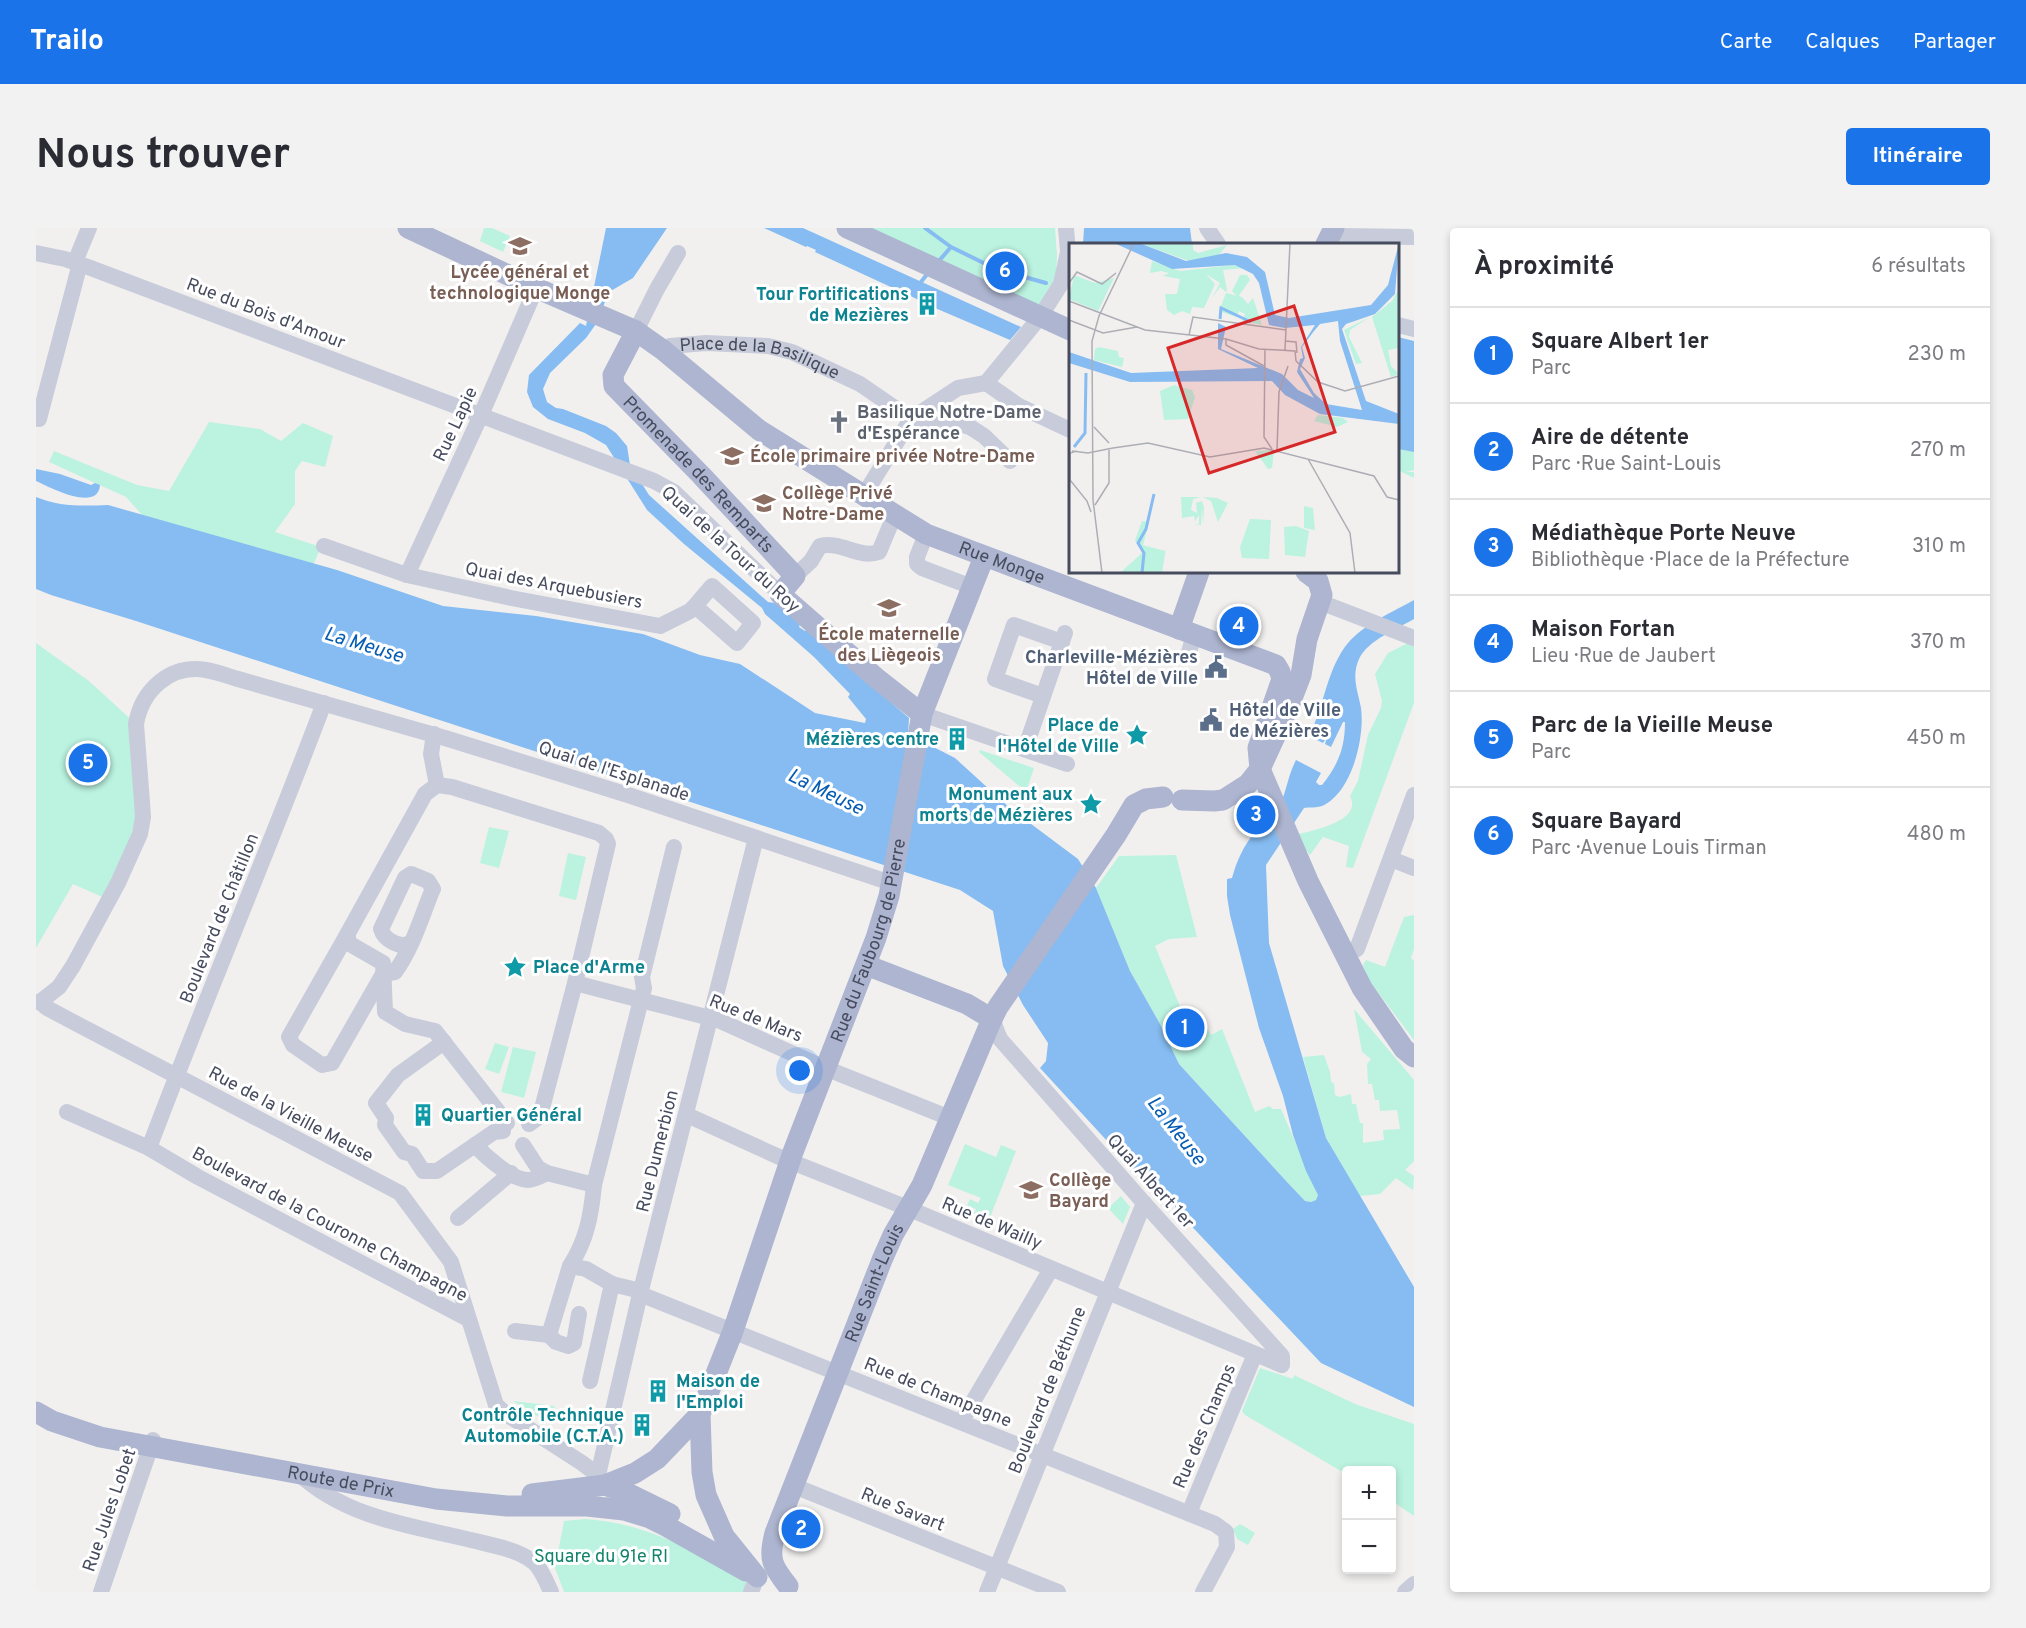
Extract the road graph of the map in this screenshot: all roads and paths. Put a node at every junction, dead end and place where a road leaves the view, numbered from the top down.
1 (89, 228) edge
2 (408, 228) edge
3 (847, 228) edge
4 (1066, 228) edge
5 (1207, 228) edge
6 (1336, 236) edge
7 (1414, 237) edge
8 (1217, 243) edge
9 (36, 253) edge
10 (678, 253) dead end
11 (76, 263) junction
12 (536, 288) junction
13 (1040, 317) junction
14 (1399, 325) edge
15 (627, 327) junction
16 (1414, 328) edge
17 (1069, 329) edge
18 (663, 350) junction
19 (986, 383) junction
20 (481, 415) junction
21 (39, 419) dead end
22 (911, 419) junction
23 (1069, 429) edge
24 (1010, 461) dead end
25 (864, 495) junction
26 (895, 514) junction
27 (926, 534) junction
28 (324, 546) dead end
29 (984, 556) junction
30 (1199, 573) edge
31 (1310, 574) edge
32 (406, 575) junction
33 (795, 576) junction
34 (972, 587) junction
35 (780, 594) junction
36 (1320, 602) junction
37 (695, 606) junction
38 (1407, 635) edge
39 (1187, 640) junction
40 (1043, 696) junction
41 (324, 703) junction
42 (920, 724) junction
43 (434, 734) junction
44 (1025, 749) junction
45 (1067, 764) dead end
46 (1260, 769) junction
47 (437, 785) junction
48 (1414, 795) edge
49 (1271, 796) junction
50 (1229, 797) junction
51 (756, 838) junction
52 (674, 847) dead end
53 (1390, 859) junction
54 (1414, 868) edge
55 (891, 883) junction
56 (348, 933) junction
57 (410, 943) dead end
58 (1346, 955) junction
59 (866, 965) junction
60 (383, 974) junction
61 (575, 983) junction
62 (641, 1000) junction
63 (38, 1002) edge
64 (710, 1017) junction
65 (992, 1019) junction
66 (444, 1042) junction
67 (1414, 1057) edge
68 (825, 1068) junction
69 (176, 1076) junction
70 (67, 1112) dead end
71 (687, 1115) junction
72 (950, 1118) junction
73 (528, 1124) junction
74 (505, 1127) junction
75 (475, 1145) junction
76 (523, 1145) junction
77 (149, 1148) junction
78 (790, 1161) junction
79 (511, 1173) junction
80 (547, 1173) junction
81 (594, 1185) junction
82 (1144, 1203) junction
83 (909, 1209) junction
84 (458, 1218) dead end
85 (570, 1266) junction
86 (1051, 1269) junction
87 (612, 1284) junction
88 (640, 1293) junction
89 (1108, 1293) junction
90 (579, 1314) dead end
91 (468, 1319) junction
92 (515, 1331) dead end
93 (733, 1331) junction
94 (549, 1335) junction
95 (1255, 1354) junction
96 (1282, 1365) joint
97 (839, 1374) junction
98 (590, 1381) dead end
99 (37, 1408) edge
100 (700, 1414) junction
101 (961, 1422) junction
102 (152, 1444) junction
103 (1042, 1455) junction
104 (299, 1469) junction
105 (601, 1480) junction
106 (794, 1486) junction
107 (549, 1506) junction
108 (648, 1513) junction
109 (1189, 1513) junction
110 (740, 1556) junction
111 (997, 1567) junction
112 (1414, 1584) edge
113 (754, 1585) edge
114 (789, 1590) edge
115 (100, 1592) edge
116 (551, 1592) edge
117 (987, 1592) edge
118 (1058, 1592) edge
119 (1203, 1592) edge
120 (1405, 1592) edge

1 - 11 street
2 - 12 main road
3 - 13 main road
4 - 13 street
5 - 8 street
6 - 7 street
9 - 11 street, Rue du Bois d'Amour
10 - 15 street, Promenade des Remparts
11 - 20 street, Rue du Bois d'Amour
11 - 21 street
12 - 15 main road
12 - 20 street, Rue Lapie
13 - 17 main road
13 - 19 street
14 - 16 street
15 - 18 main road
15 - 33 main road, Promenade des Remparts
18 - 22 street, Place de la Basilique
18 - 25 main road, Place de la Basilique
19 - 22 street
19 - 23 street
20 - 32 street, Rue Lapie
20 - 35 street, Quai de la Tour du Roy
22 - 24 street
22 - 25 street
25 - 26 main road, Rue Monge
26 - 27 main road, Rue Monge
26 - 33 street
27 - 29 main road, Rue Monge
27 - 34 street
28 - 32 street, Quai des Arquebusiers
29 - 34 main road, Rue du Faubourg de Pierre
29 - 39 main road, Rue Monge
30 - 39 main road
31 - 36 main road
32 - 37 street, Quai des Arquebusiers
33 - 35 main road
34 - 42 main road, Rue du Faubourg de Pierre
35 - 42 main road, Quai de la Tour du Roy
36 - 38 street
36 - 46 main road
37 - 37 street, Quai des Arquebusiers
39 - 46 main road, Rue Monge
40 - 40 street
40 - 44 street
41 - 43 street, Quai de l'Esplanade
41 - 63 street, Quai de l'Esplanade
41 - 69 street, Boulevard de Châtillon
42 - 44 street
42 - 55 main road, Rue du Faubourg de Pierre
43 - 47 street
43 - 51 street, Quai de l'Esplanade
44 - 45 street
46 - 49 main road
46 - 50 main road
47 - 56 street
47 - 61 street
48 - 53 street
49 - 50 main road
49 - 58 main road
50 - 65 main road, Rue Saint-Louis
51 - 55 street, Quai de l'Esplanade
51 - 64 street, Rue Dumerbion
52 - 62 street
53 - 54 street
53 - 58 street
55 - 59 main road, Rue du Faubourg de Pierre
56 - 60 street
56 - 60 street
57 - 60 street
58 - 67 main road
59 - 65 main road
59 - 68 main road, Rue du Faubourg de Pierre
60 - 66 street
61 - 62 street, Rue de Mars
61 - 73 street
62 - 64 street, Rue de Mars
62 - 81 street
63 - 69 street, Rue de la Vieille Meuse
64 - 68 street, Rue de Mars
64 - 71 street, Rue Dumerbion
65 - 72 main road, Rue Saint-Louis
65 - 82 street, Quai Albert 1er
66 - 74 street
66 - 75 street
68 - 72 street, Rue de Mars
68 - 78 main road, Rue du Faubourg de Pierre
69 - 77 street, Boulevard de Châtillon
69 - 91 street, Rue de la Vieille Meuse
70 - 77 street, Boulevard de la Couronne Champagne
71 - 78 street, Rue de Wailly
71 - 88 street, Rue Dumerbion
72 - 83 main road, Rue Saint-Louis
73 - 74 street
73 - 76 street
74 - 75 street
74 - 76 street
75 - 79 street
76 - 80 street
77 - 91 street, Boulevard de la Couronne Champagne
78 - 83 street, Rue de Wailly
78 - 93 main road, Rue du Faubourg de Pierre
79 - 80 street
79 - 84 street
80 - 81 street
81 - 85 street
82 - 89 street, Boulevard de Béthune
82 - 96 street, Quai Albert 1er
83 - 86 street, Rue de Wailly
83 - 97 main road, Rue Saint-Louis
85 - 87 street, Rue de Champagne
85 - 94 street
86 - 89 street, Rue de Wailly
86 - 101 street
87 - 88 street, Rue de Champagne
87 - 98 street
88 - 93 street, Rue de Champagne
88 - 105 street, Rue Dumerbion
89 - 95 street, Rue de Wailly
89 - 103 street, Boulevard de Béthune
90 - 94 street
91 - 105 street, Boulevard de la Couronne Champagne
92 - 94 street
93 - 97 street, Rue de Champagne
93 - 100 main road, Rue du Faubourg de Pierre
95 - 96 street, Rue de Wailly
95 - 109 street, Rue des Champs
97 - 101 street, Rue de Champagne
97 - 106 main road, Rue Saint-Louis
99 - 102 main road, Route de Prix
100 - 105 main road, Route de Prix
100 - 110 main road
101 - 103 street, Rue de Champagne
102 - 104 main road, Route de Prix
102 - 115 street, Rue Jules Lobet
103 - 109 street, Rue de Champagne
103 - 111 street, Boulevard de Béthune
104 - 105 main road, Route de Prix
104 - 107 main road, Route de Prix
104 - 116 street
105 - 107 main road
105 - 108 main road, Route de Prix
106 - 111 street, Rue Savart
106 - 114 main road, Rue Saint-Louis
107 - 108 main road, Route de Prix
108 - 110 main road
108 - 113 main road
109 - 119 street, Rue de Champagne
110 - 113 main road
110 - 114 main road
111 - 117 street, Boulevard de Béthune
111 - 118 street, Rue Savart
112 - 120 street
113 - 114 main road

